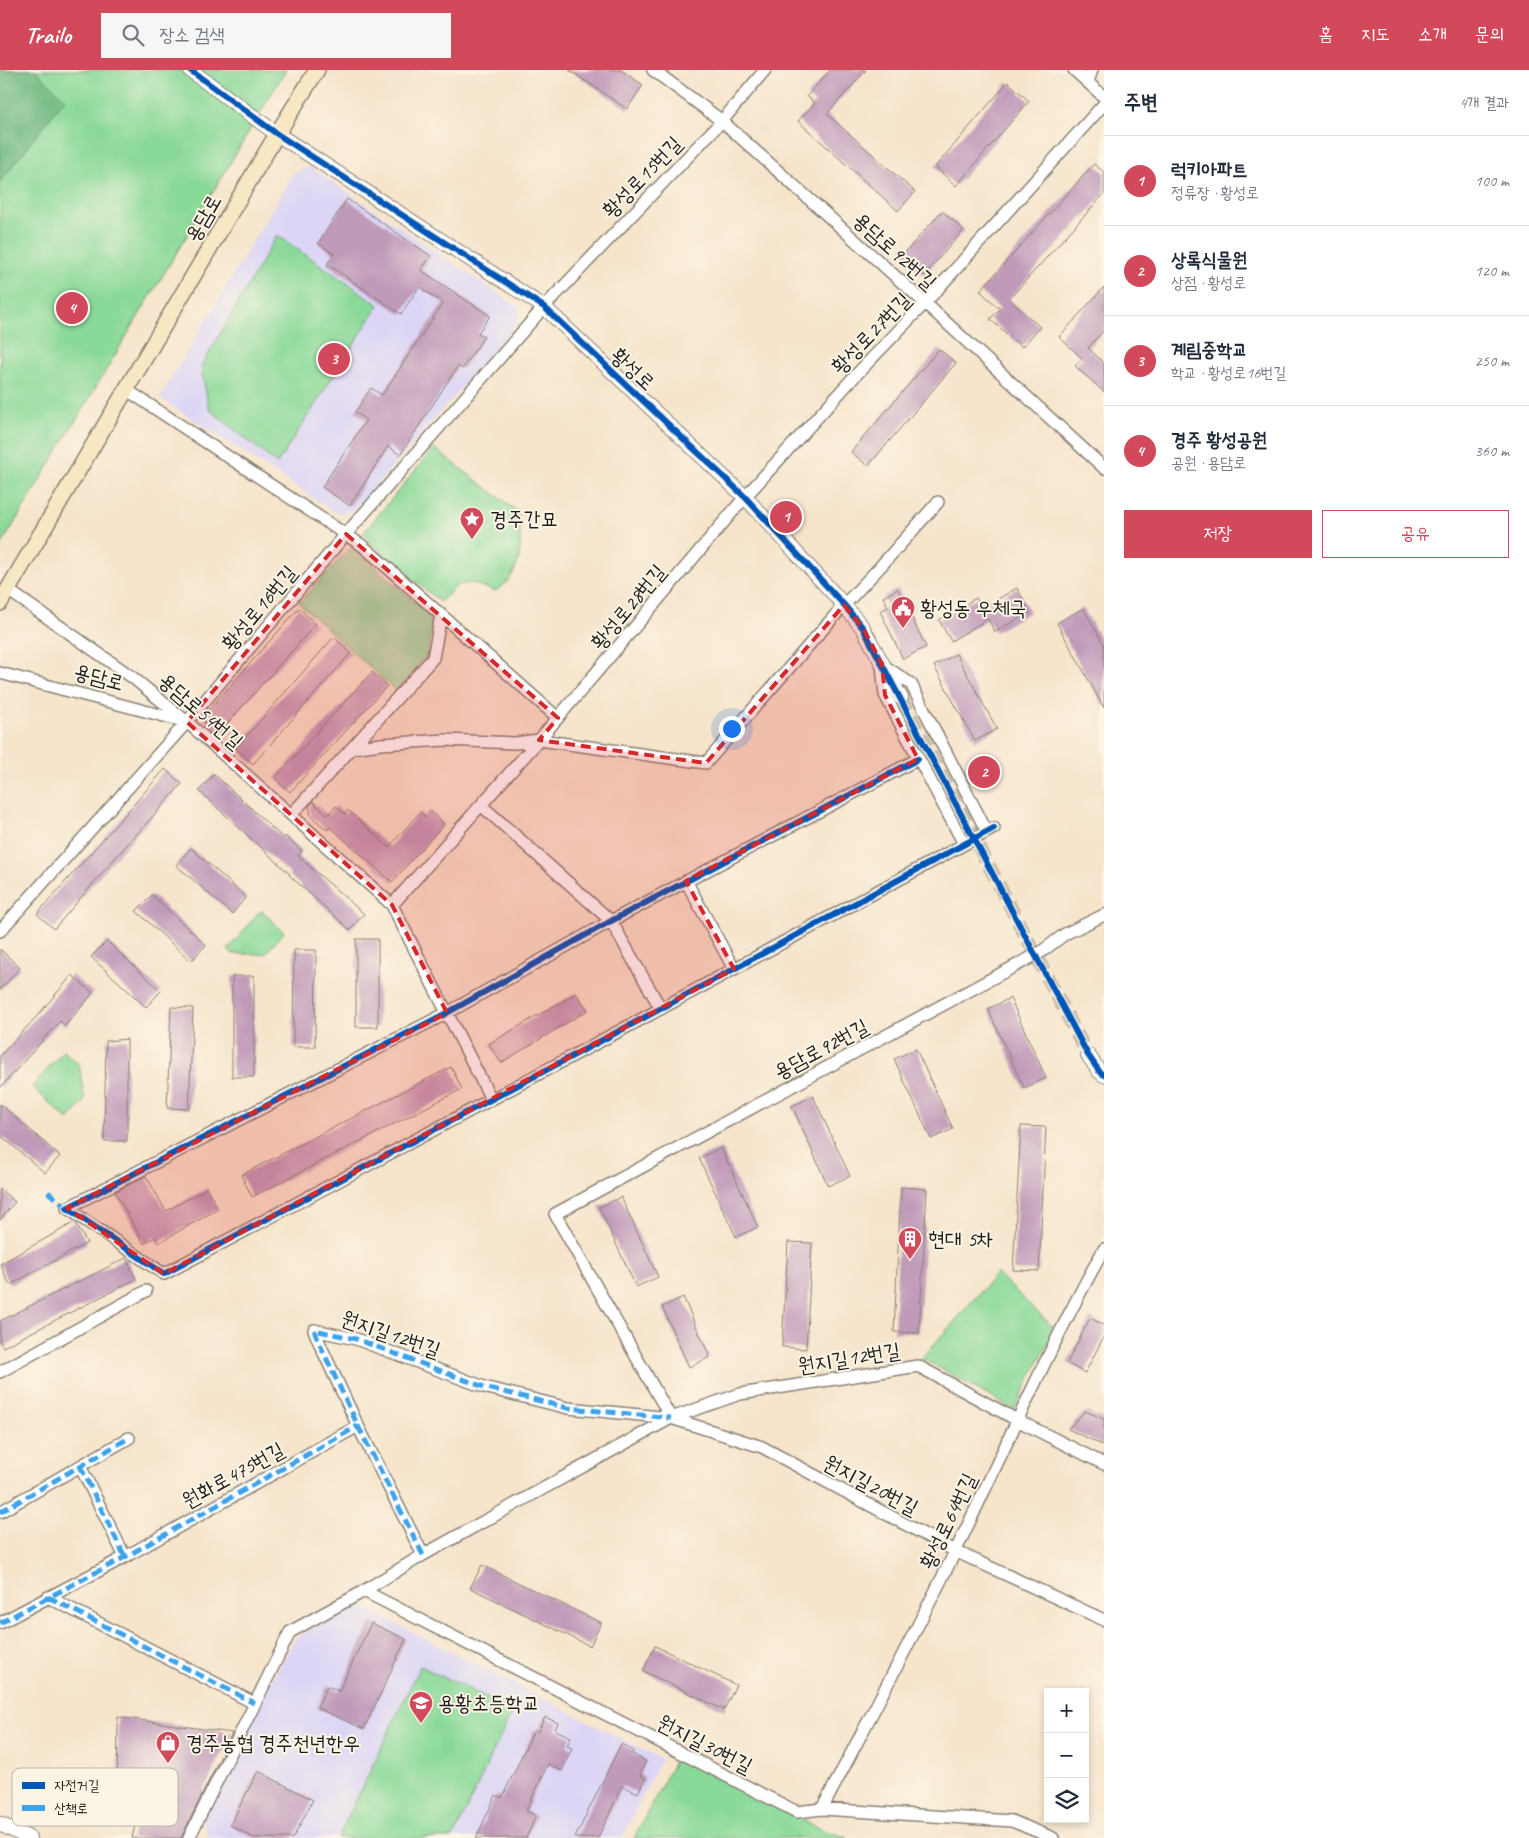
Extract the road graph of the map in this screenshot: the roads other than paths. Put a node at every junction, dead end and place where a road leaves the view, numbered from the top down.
1 (190, 70) edge
2 (317, 70) edge
3 (653, 70) edge
4 (765, 70) edge
5 (1074, 70) edge
6 (1092, 70) edge
7 (1088, 82) junction
8 (1104, 97) edge
9 (1104, 104) edge
10 (722, 120) junction
11 (277, 134) junction
12 (925, 303) junction
13 (544, 307) junction
14 (127, 390) junction
15 (1104, 468) edge
16 (745, 497) junction
17 (938, 502) dead end
18 (346, 534) junction
19 (8, 590) junction
20 (0, 603) edge
21 (844, 605) junction
22 (441, 615) junction
23 (882, 664) junction
24 (0, 673) edge
25 (900, 698) tunnel mouth
26 (558, 718) junction
27 (187, 722) junction
28 (539, 740) junction
29 (352, 748) junction
30 (918, 759) junction
31 (481, 806) junction
32 (291, 815) junction
33 (964, 844) junction
34 (686, 881) junction
35 (392, 905) junction
36 (1104, 915) edge
37 (611, 921) junction
38 (1, 929) edge
39 (734, 969) junction
40 (661, 1009) junction
41 (447, 1013) junction
42 (1088, 1055) tunnel mouth
43 (1104, 1075) edge
44 (490, 1099) junction
45 (1104, 1248) edge
46 (146, 1291) dead end
47 (0, 1372) edge
48 (671, 1418) junction
49 (1017, 1420) junction
50 (358, 1426) junction
51 (129, 1438) dead end
52 (1104, 1464) edge
53 (80, 1466) junction
54 (0, 1512) edge
55 (955, 1551) junction
56 (423, 1555) junction
57 (125, 1557) junction
58 (364, 1591) junction
59 (48, 1597) junction
60 (1104, 1620) edge
61 (0, 1623) edge
62 (254, 1703) junction
63 (822, 1809) junction
64 (0, 1824) edge
65 (29, 1838) edge
66 (189, 1838) edge
67 (1053, 1838) edge

1 - 11 street, 황성로
2 - 11 main road, 용담로
3 - 10 street, 용담로92번길
4 - 10 street, 황성로15번길
5 - 7 street
6 - 7 street
7 - 8 street
9 - 12 street, 황성로27번길
10 - 12 street, 용담로92번길
10 - 13 street, 황성로15번길
11 - 13 street, 황성로
11 - 14 main road, 용담로
12 - 15 street, 용담로92번길
12 - 16 street, 황성로27번길
13 - 16 street, 황성로
13 - 18 street, 황성로16번길
14 - 18 street
14 - 19 main road, 용담로
16 - 21 street, 황성로
16 - 26 street, 황성로28번길
17 - 21 street
18 - 22 street
18 - 27 street, 황성로16번길
19 - 20 main road, 용담로
19 - 27 street, 용담로54번길
21 - 23 street, 황성로
21 - 28 street
22 - 26 street
22 - 29 street
23 - 25 street, 황성로
23 - 30 street
23 - 33 street
24 - 27 street, 용담로
26 - 28 street, 황성로28번길
27 - 32 street, 용담로54번길
27 - 38 street, 황성로16번길
28 - 29 street
28 - 31 street, 황성로28번길
29 - 32 street
30 - 33 street
30 - 34 street
31 - 35 street, 황성로28번길
31 - 37 street
32 - 35 street, 용담로54번길
33 - 39 street
34 - 37 street
34 - 39 street
35 - 41 street, 용담로54번길
36 - 48 street, 용담로92번길
37 - 40 street
37 - 41 street
39 - 40 street
40 - 44 street
41 - 44 street, 용담로54번길
41 - 44 street
42 - 43 street
45 - 49 street, 황성로64번길
46 - 47 street
48 - 49 street, 원지길12번길
48 - 50 street, 원지길12번길
48 - 55 street, 원지길20번길
48 - 56 street, 원지길12번길
49 - 52 street, 원지길12번길
49 - 55 street, 황성로64번길
50 - 56 street, 원지길12번길
50 - 57 street, 원화로475번길
51 - 53 street
53 - 54 street
53 - 57 street
55 - 60 street, 원지길20번길
55 - 63 street, 황성로64번길
56 - 58 street, 원지길12번길
57 - 59 street, 원화로475번길
58 - 62 street, 원지길12번길
58 - 63 street, 원지길30번길
59 - 61 street, 원화로475번길
59 - 62 street
62 - 66 street, 원지길12번길
63 - 67 street, 원지길30번길
64 - 65 street

